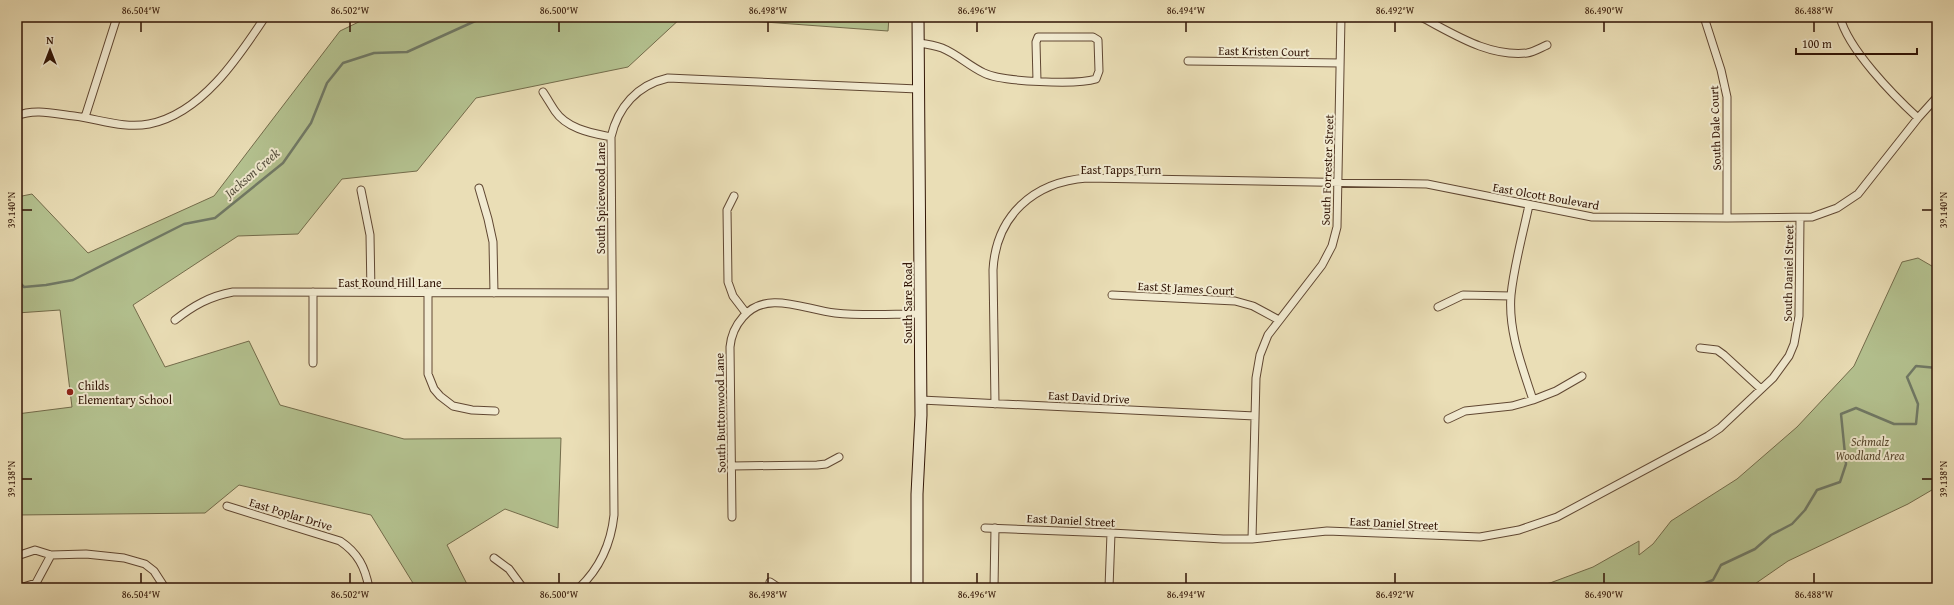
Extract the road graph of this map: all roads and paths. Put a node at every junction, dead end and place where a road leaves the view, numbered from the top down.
1 (117, 17) edge
2 (265, 17) edge
3 (918, 17) edge
4 (1341, 17) edge
5 (1421, 17) edge
6 (1704, 17) edge
7 (1840, 17) edge
8 (918, 43) junction
9 (1547, 44) dead end
10 (1188, 61) dead end
11 (1340, 63) junction
12 (1037, 81) junction
13 (918, 89) junction
14 (543, 92) dead end
15 (1937, 97) edge
16 (17, 116) edge
17 (85, 117) junction
18 (1918, 118) junction
19 (611, 137) junction
20 (1338, 182) junction
21 (479, 188) dead end
22 (361, 190) dead end
23 (734, 196) dead end
24 (1529, 205) junction
25 (1727, 218) junction
26 (1800, 218) junction
27 (313, 292) junction
28 (371, 292) junction
29 (428, 293) junction
30 (494, 293) junction
31 (612, 293) junction
32 (1112, 295) dead end
33 (1511, 296) junction
34 (1438, 307) dead end
35 (746, 313) junction
36 (920, 314) junction
37 (175, 320) dead end
38 (1279, 320) junction
39 (1700, 348) dead end
40 (313, 363) dead end
41 (1582, 376) dead end
42 (1761, 389) junction
43 (921, 400) junction
44 (1533, 400) junction
45 (995, 404) junction
46 (495, 411) dead end
47 (1255, 416) junction
48 (1448, 419) dead end
49 (839, 457) dead end
50 (732, 466) junction
51 (227, 506) dead end
52 (732, 517) dead end
53 (985, 528) dead end
54 (995, 528) junction
55 (1111, 532) junction
56 (1252, 539) junction
57 (51, 555) junction
58 (17, 556) edge
59 (494, 558) dead end
60 (770, 582) dead end
61 (20, 588) edge
62 (165, 588) edge
63 (369, 588) edge
64 (523, 588) edge
65 (580, 588) edge
66 (778, 588) edge
67 (917, 588) edge
68 (994, 588) edge
69 (1109, 588) edge

1 - 17 street
2 - 17 street
3 - 8 main road, South Sare Road
4 - 11 street, South Forrester Street
5 - 9 street
6 - 25 street, South Dale Court
7 - 18 street
8 - 12 street
8 - 13 main road, South Sare Road
10 - 11 street, East Kristen Court
11 - 20 street, South Forrester Street
12 - 12 street
13 - 19 street, South Spicewood Lane
13 - 36 main road, South Sare Road
14 - 19 street
15 - 18 street, East Olcott Boulevard
16 - 17 street
18 - 26 street, East Olcott Boulevard
19 - 31 street, South Spicewood Lane
20 - 24 street, East Olcott Boulevard
20 - 38 street, South Forrester Street
20 - 45 street, East Tapps Turn
21 - 30 street
22 - 28 street
23 - 35 street
24 - 25 street, East Olcott Boulevard
24 - 33 street
25 - 26 street, East Olcott Boulevard
26 - 42 street, South Daniel Street
27 - 28 street, East Round Hill Lane
27 - 37 street, East Round Hill Lane
27 - 40 street
28 - 29 street, East Round Hill Lane
29 - 30 street, East Round Hill Lane
29 - 46 street
30 - 31 street, East Round Hill Lane
31 - 65 street, South Spicewood Lane
32 - 38 street, East St James Court
33 - 34 street
33 - 44 street
35 - 36 street
35 - 50 street, South Buttonwood Lane
36 - 43 main road, South Sare Road
38 - 47 street, South Forrester Street
39 - 42 street
41 - 44 street
42 - 56 street, East Daniel Street
43 - 45 street, East David Drive
43 - 67 main road, South Sare Road
44 - 48 street
45 - 47 street, East David Drive
47 - 56 street, South Forrester Street
49 - 50 street
50 - 52 street, South Buttonwood Lane
51 - 63 street, East Poplar Drive
53 - 54 street, East Daniel Street
54 - 55 street, East Daniel Street
54 - 68 street
55 - 56 street, East Daniel Street
55 - 69 street
57 - 58 street
57 - 61 street
57 - 62 street
59 - 64 street
60 - 66 street

